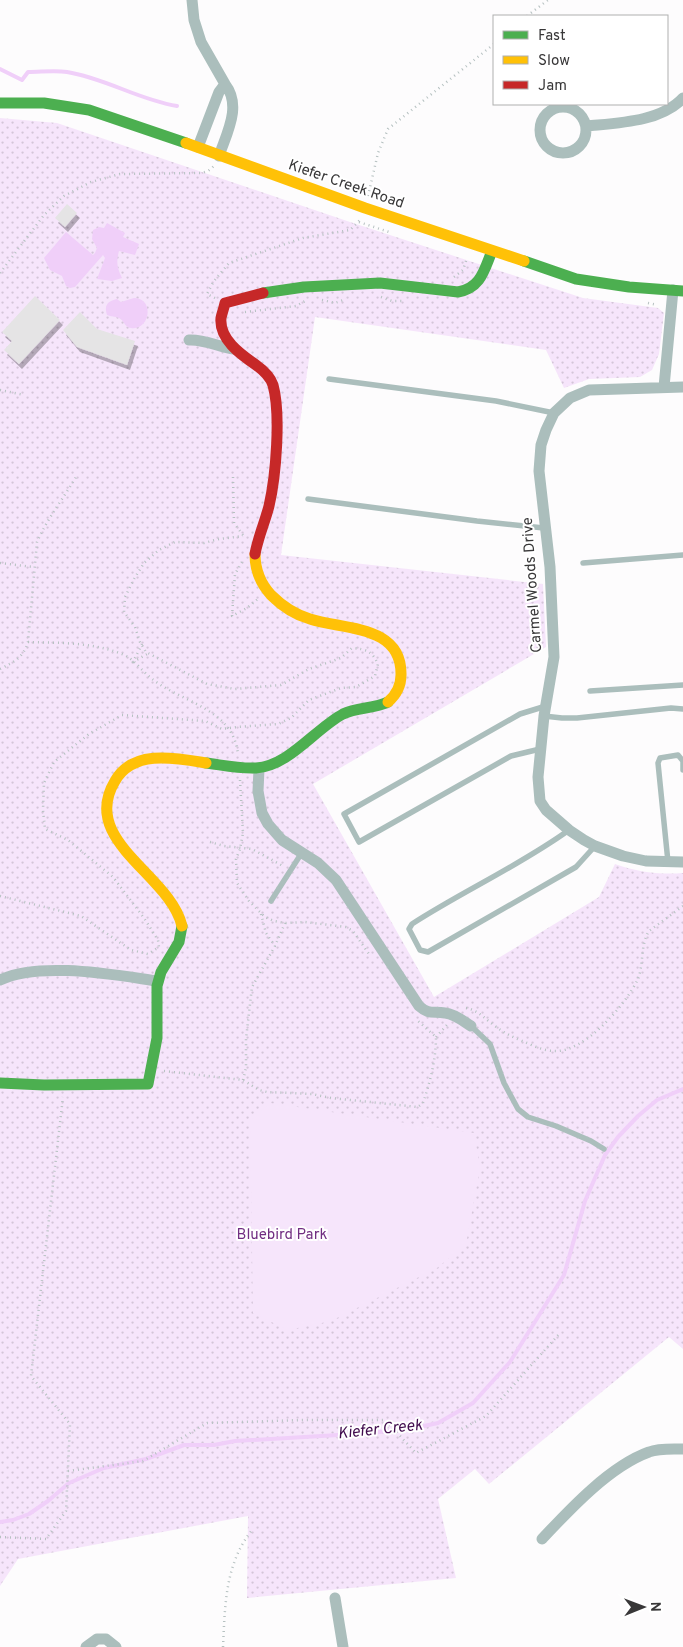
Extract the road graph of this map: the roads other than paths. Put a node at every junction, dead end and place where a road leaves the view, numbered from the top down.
1 (192, 0) edge
2 (225, 84) junction
3 (683, 98) edge
4 (0, 103) edge
5 (587, 126) junction
6 (198, 147) junction
7 (219, 156) junction
8 (492, 251) junction
9 (678, 290) edge
10 (189, 340) dead end
11 (234, 349) junction
12 (329, 379) dead end
13 (664, 387) junction
14 (683, 387) edge
15 (554, 413) junction
16 (308, 499) dead end
17 (544, 528) junction
18 (683, 555) edge
19 (583, 563) dead end
20 (683, 685) edge
21 (590, 691) dead end
22 (683, 709) edge
23 (545, 711) junction
24 (540, 749) junction
25 (259, 769) junction
26 (683, 770) edge
27 (569, 830) junction
28 (595, 846) junction
29 (301, 854) junction
30 (668, 862) junction
31 (683, 862) edge
32 (272, 901) dead end
33 (0, 980) edge
34 (158, 980) junction
35 (471, 1026) joint
36 (0, 1083) edge
37 (604, 1149) dead end
38 (683, 1449) edge
39 (542, 1539) dead end
40 (335, 1598) dead end
41 (86, 1647) edge
42 (116, 1647) edge
43 (343, 1647) edge

1 - 2 street
2 - 6 street
2 - 7 street
3 - 5 street
4 - 6 street, Kiefer Creek Road
5 - 5 street
6 - 7 street, Kiefer Creek Road
7 - 8 street, Kiefer Creek Road
8 - 9 street, Kiefer Creek Road
8 - 11 street
9 - 13 street
10 - 11 street
11 - 25 street
12 - 15 lane
13 - 14 street, Carmel Woods Drive
13 - 15 street, Carmel Woods Drive
15 - 17 street, Carmel Woods Drive
16 - 17 lane
17 - 23 street, Carmel Woods Drive
18 - 19 lane
20 - 21 lane
22 - 23 lane
23 - 24 street, Carmel Woods Drive
23 - 24 lane
24 - 27 street, Carmel Woods Drive
25 - 29 street
25 - 34 street
26 - 30 lane
27 - 28 street, Carmel Woods Drive
27 - 28 lane
28 - 30 street, Carmel Woods Drive
29 - 32 lane
29 - 35 street
30 - 31 street, Carmel Woods Drive
33 - 34 street
34 - 36 street
35 - 37 lane
38 - 39 street
40 - 43 street
41 - 42 street

